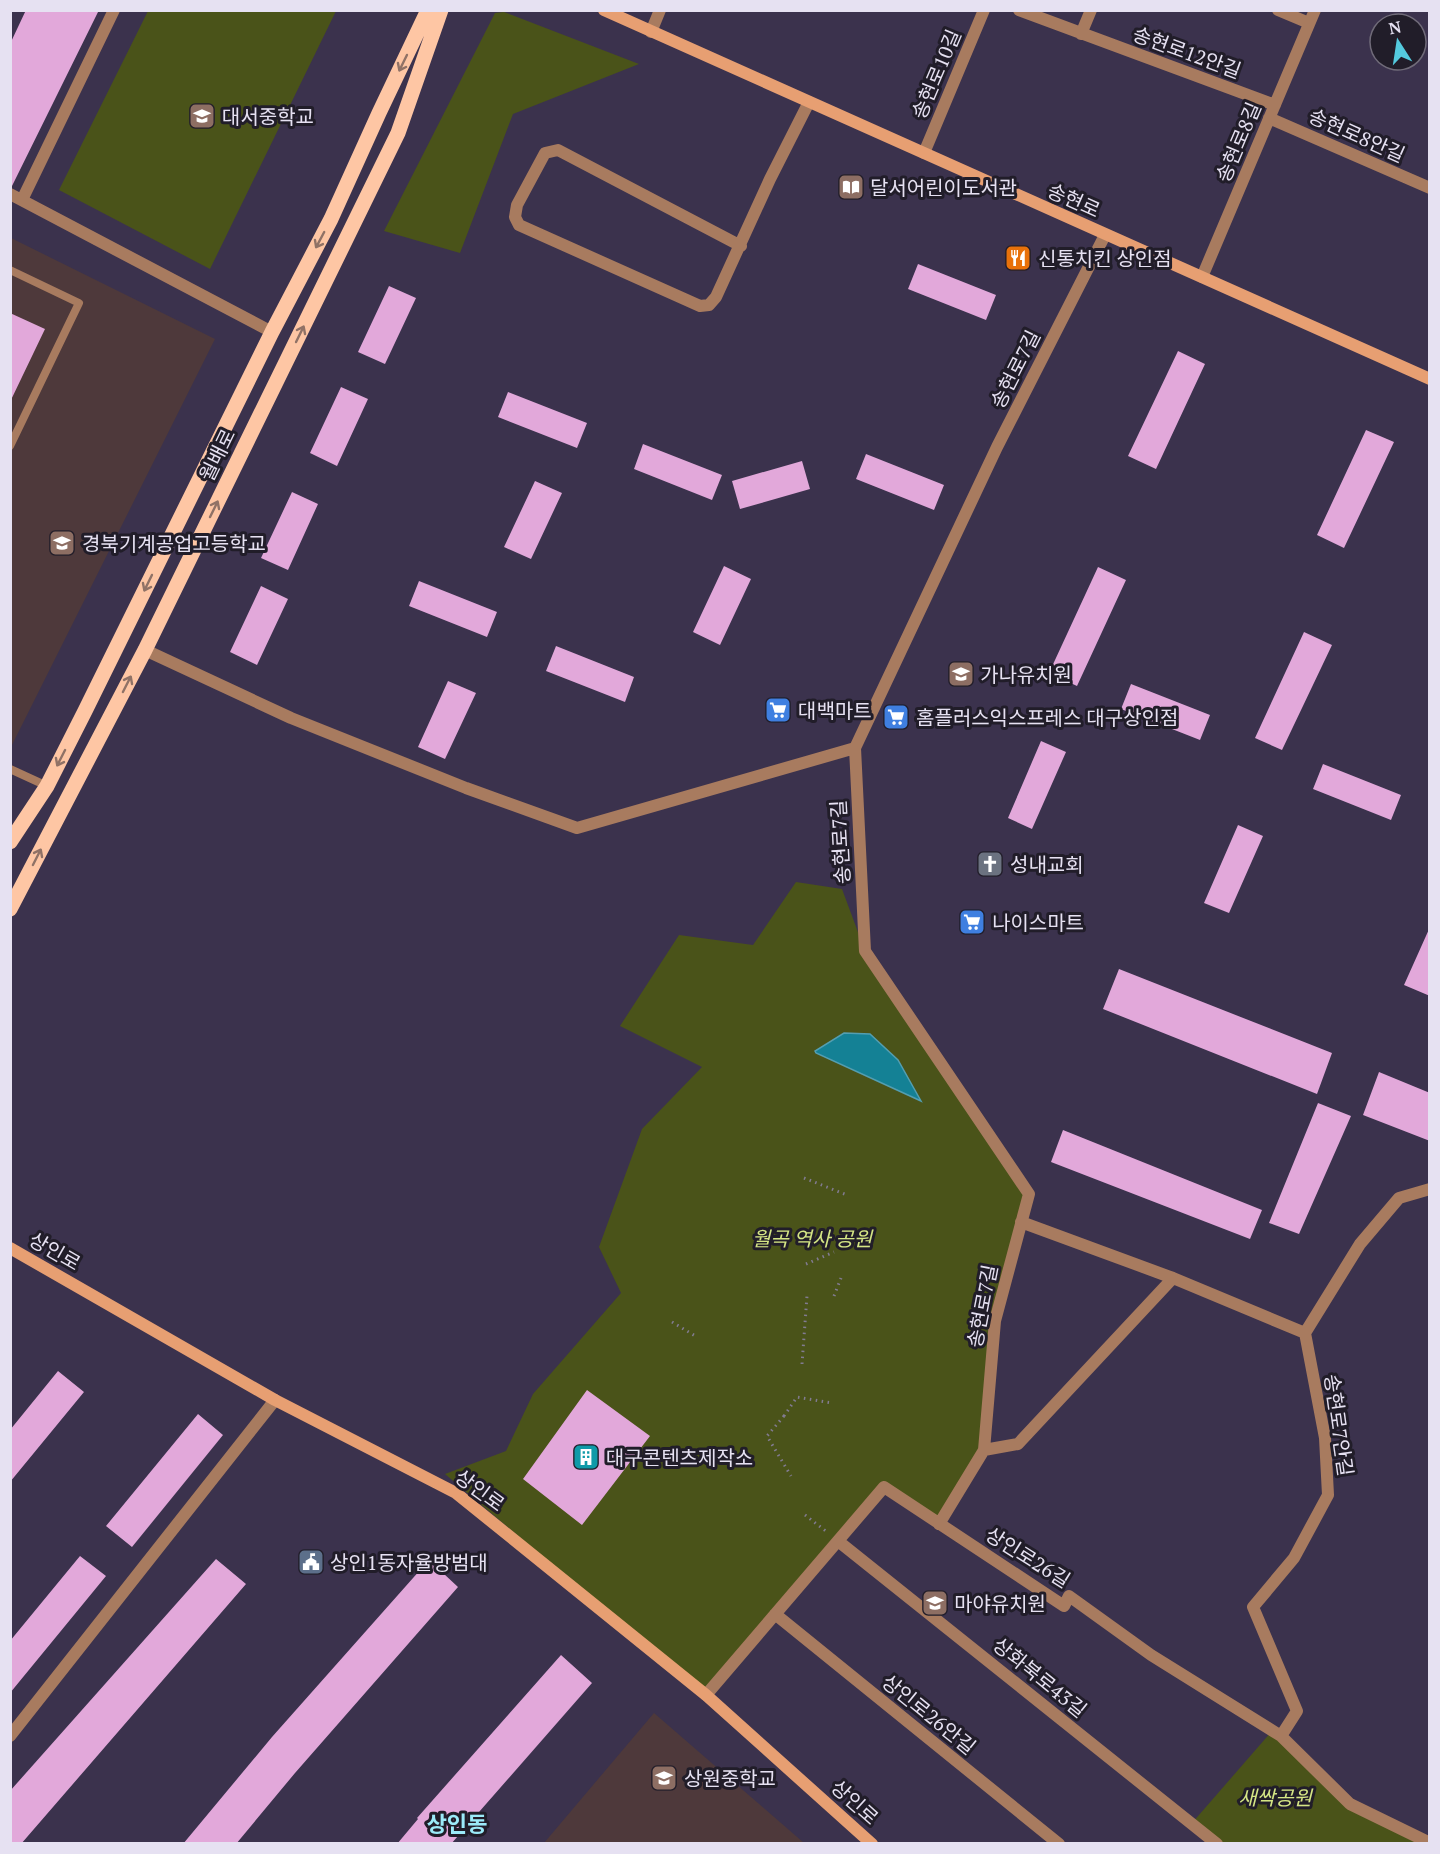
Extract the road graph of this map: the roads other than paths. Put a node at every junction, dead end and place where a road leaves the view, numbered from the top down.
1 (114, 10) edge
2 (428, 10) edge
3 (441, 10) edge
4 (604, 10) edge
5 (660, 10) edge
6 (984, 10) edge
7 (1019, 10) edge
8 (1091, 10) edge
9 (1278, 10) edge
10 (1315, 10) edge
11 (1309, 23) junction
12 (651, 32) junction
13 (1081, 34) junction
14 (809, 102) junction
15 (1275, 105) junction
16 (1269, 118) junction
17 (924, 153) junction
18 (1430, 188) edge
19 (10, 194) edge
20 (22, 200) junction
21 (1105, 235) junction
22 (741, 246) junction
23 (10, 270) edge
24 (1202, 277) junction
25 (272, 332) junction
26 (1430, 379) edge
27 (10, 446) edge
28 (145, 650) junction
29 (855, 748) junction
30 (10, 769) edge
31 (47, 786) junction
32 (10, 843) edge
33 (10, 909) edge
34 (1430, 1189) edge
35 (1021, 1222) junction
36 (10, 1248) edge
37 (1173, 1278) junction
38 (1305, 1333) junction
39 (275, 1400) junction
40 (984, 1450) junction
41 (939, 1524) junction
42 (838, 1541) junction
43 (775, 1614) junction
44 (706, 1695) junction
45 (10, 1736) edge
46 (1281, 1736) junction
47 (1430, 1843) edge
48 (872, 1844) edge
49 (1059, 1844) edge
50 (1217, 1844) edge

1 - 20 street
2 -> 25 main road, 월배로
28 -> 3 main road, 월배로
4 - 12 main road, 송현로
5 - 12 street
6 - 17 street, 송현로10길
7 - 13 street, 송현로12안길
8 - 13 street
9 - 11 street
10 - 11 street, 송현로8길
11 - 15 street, 송현로8길
12 - 14 main road, 송현로
13 - 15 street, 송현로12안길
14 - 17 main road, 송현로
14 - 22 street
15 - 16 street, 송현로8길
16 - 18 street, 송현로8안길
16 - 24 street, 송현로8길
17 - 21 main road, 송현로
19 - 20 street
20 - 25 street
21 - 24 main road, 송현로
21 - 29 street, 송현로7길
22 - 22 street
23 - 27 lane
24 - 26 main road, 송현로
25 -> 31 main road, 월배로
28 - 29 street
33 -> 28 main road, 월배로
29 - 35 street, 송현로7길
30 - 31 lane
31 - 32 main road, 월배로
34 - 38 street
35 - 37 street
35 - 40 street, 송현로7길
36 - 39 main road, 상인로
37 - 38 street
37 - 40 street
38 - 46 street, 송현로7안길
39 - 44 main road, 상인로
39 - 45 street
40 - 41 street, 송현로7길
41 - 42 street, 상인로26길
41 - 46 street, 상인로26길
42 - 43 street, 상인로26길
42 - 50 street, 상화북로43길
43 - 44 street, 상인로26길
43 - 49 street, 상인로26안길
44 - 48 main road, 상인로
46 - 47 street, 상인로26길

